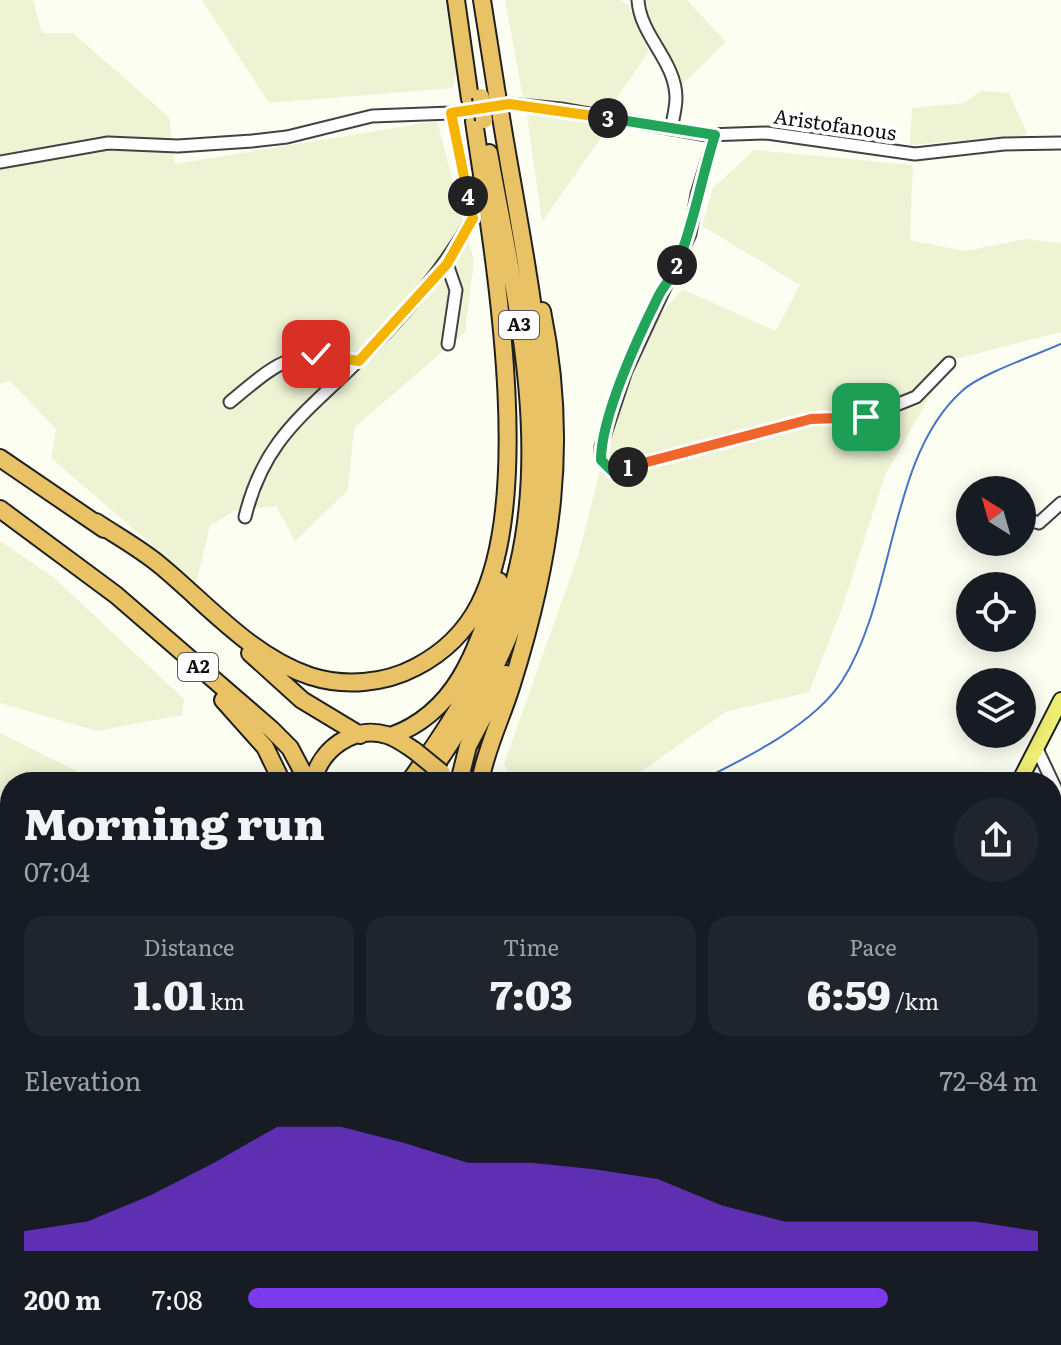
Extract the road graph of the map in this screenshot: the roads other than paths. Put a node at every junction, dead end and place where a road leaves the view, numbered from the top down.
1 (456, 0) edge
2 (464, 0) edge
3 (482, 0) edge
4 (638, 0) edge
5 (488, 108) junction
6 (451, 113) junction
7 (671, 129) junction
8 (715, 135) junction
9 (487, 141) junction
10 (1061, 143) edge
11 (0, 162) edge
12 (519, 225) junction
13 (447, 264) junction
14 (448, 344) dead end
15 (359, 361) junction
16 (949, 363) dead end
17 (230, 402) dead end
18 (0, 458) edge
19 (1061, 503) edge
20 (0, 509) edge
21 (245, 517) dead end
22 (96, 522) junction
23 (1036, 522) edge
24 (75, 564) junction
25 (527, 629) junction
26 (1061, 700) edge
27 (360, 735) junction
28 (391, 736) junction
29 (1037, 749) junction
30 (277, 772) edge
31 (305, 772) edge
32 (315, 772) edge
33 (416, 772) edge
34 (431, 772) edge
35 (439, 772) edge
36 (462, 772) edge
37 (483, 772) edge
38 (1024, 772) edge
39 (1048, 772) edge

1 - 5 highway
2 - 5 highway, A3
3 - 5 highway, A3
4 - 7 street
5 - 6 street, Aristofanous
5 - 7 street, Aristofanous
5 - 9 highway, A3
5 - 12 highway, A3
5 - 22 highway
6 - 11 street, Aristofanous
6 - 13 street
7 - 8 street, Aristofanous
8 - 10 street, Aristofanous
8 - 16 street
9 - 28 highway
9 - 33 highway, A3
12 - 25 highway
12 - 34 highway, A3
13 - 14 street
13 - 15 street
15 - 17 street
15 - 21 street
18 - 22 highway, A2
19 - 23 street
20 - 24 highway, A2
22 - 27 highway, A2
24 - 30 highway
24 - 31 highway, A2
25 - 36 highway
25 - 37 highway
26 - 29 main road
27 - 28 highway
27 - 32 highway
28 - 35 highway, bridge
29 - 38 main road
29 - 39 street

